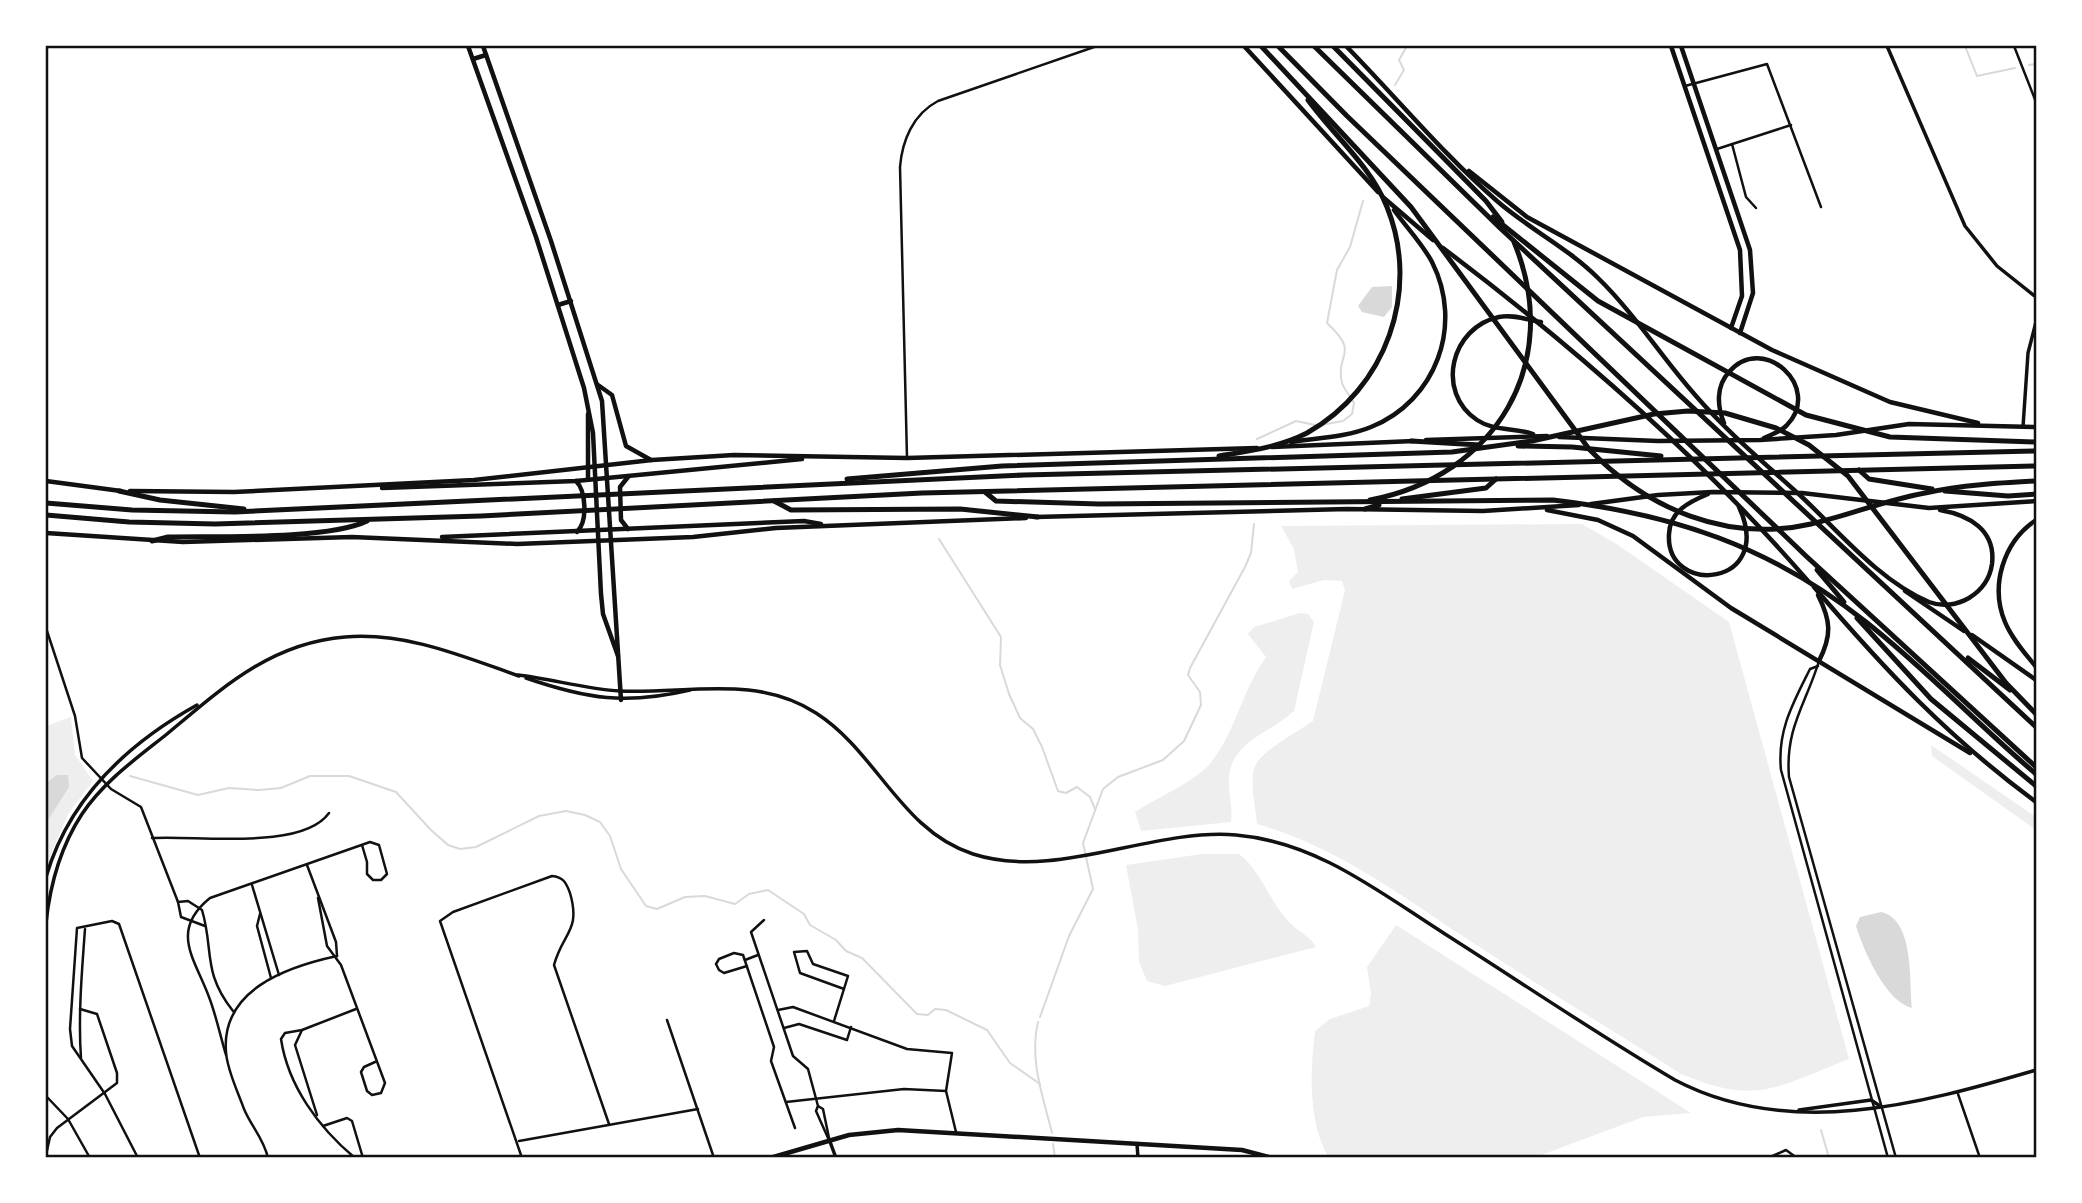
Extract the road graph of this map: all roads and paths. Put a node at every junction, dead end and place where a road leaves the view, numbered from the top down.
1 (468, 46) edge
2 (483, 46) edge
3 (1097, 46) edge
4 (1244, 46) edge
5 (1261, 46) edge
6 (1278, 46) edge
7 (1314, 46) edge
8 (1333, 46) edge
9 (1346, 46) edge
10 (1671, 46) edge
11 (1681, 46) edge
12 (1887, 46) edge
13 (2014, 46) edge
14 (486, 55) junction
15 (473, 59) junction
16 (1296, 84) junction
17 (1694, 84) junction
18 (1685, 86) junction
19 (2036, 102) edge
20 (1791, 125) junction
21 (1732, 144) junction
22 (1716, 149) junction
23 (1453, 157) junction
24 (1474, 202) junction
25 (1389, 204) junction
26 (1821, 207) dead end
27 (1756, 208) dead end
28 (1738, 244) junction
29 (1753, 268) junction
30 (2036, 297) edge
31 (571, 301) junction
32 (558, 305) junction
33 (1542, 322) junction
34 (2036, 322) edge
35 (1731, 328) junction
36 (1741, 333) junction
37 (598, 384) junction
38 (589, 410) junction
39 (1720, 419) junction
40 (1986, 425) junction
41 (2023, 427) junction
42 (2036, 427) edge
43 (1538, 436) junction
44 (1760, 440) junction
45 (1411, 441) junction
46 (2036, 442) edge
47 (1249, 448) junction
48 (2036, 451) edge
49 (817, 457) junction
50 (907, 458) junction
51 (1667, 458) junction
52 (1199, 459) junction
53 (652, 460) junction
54 (2036, 466) edge
55 (1859, 470) junction
56 (628, 476) junction
57 (607, 478) junction
58 (595, 479) junction
59 (1496, 479) junction
60 (588, 480) junction
61 (46, 481) edge
62 (576, 481) junction
63 (2036, 481) edge
64 (780, 485) junction
65 (366, 486) junction
66 (119, 491) junction
67 (984, 492) junction
68 (1712, 492) junction
69 (2036, 494) edge
70 (773, 501) junction
71 (1364, 501) junction
72 (2036, 501) edge
73 (46, 503) edge
74 (1929, 508) junction
75 (1365, 509) junction
76 (1539, 509) junction
77 (254, 511) junction
78 (46, 514) edge
79 (1746, 515) junction
80 (1038, 517) junction
81 (371, 519) junction
82 (2036, 520) edge
83 (832, 526) junction
84 (628, 530) junction
85 (597, 531) junction
86 (609, 531) junction
87 (576, 532) junction
88 (46, 533) edge
89 (420, 538) junction
90 (152, 541) junction
91 (1806, 556) junction
92 (1896, 584) junction
93 (1814, 588) junction
94 (46, 628) edge
95 (1949, 643) junction
96 (1818, 664) junction
97 (621, 667) junction
98 (2036, 667) edge
99 (518, 675) junction
100 (2036, 680) edge
101 (706, 688) junction
102 (621, 691) junction
103 (205, 700) junction
104 (621, 700) junction
105 (2036, 711) edge
106 (2036, 727) edge
107 (1986, 763) junction
108 (2036, 766) edge
109 (2036, 774) edge
110 (1782, 777) junction
111 (1789, 777) junction
112 (100, 779) junction
113 (106, 785) junction
114 (2036, 786) edge
115 (2036, 802) edge
116 (329, 813) dead end
117 (152, 838) junction
118 (362, 845) junction
119 (307, 865) junction
120 (46, 877) edge
121 (252, 884) junction
122 (318, 898) junction
123 (178, 902) junction
124 (1825, 905) junction
125 (200, 907) junction
126 (1817, 907) junction
127 (260, 914) junction
128 (764, 920) dead end
129 (191, 921) junction
130 (46, 923) edge
131 (205, 926) junction
132 (85, 927) junction
133 (759, 955) junction
134 (337, 956) junction
135 (745, 960) junction
136 (747, 966) junction
137 (279, 975) junction
138 (271, 978) junction
139 (844, 989) junction
140 (80, 1009) junction
141 (356, 1009) junction
142 (778, 1010) junction
143 (233, 1011) junction
144 (1857, 1018) junction
145 (667, 1020) dead end
146 (1849, 1020) junction
147 (834, 1021) junction
148 (851, 1027) junction
149 (784, 1028) junction
150 (302, 1030) junction
151 (226, 1055) junction
152 (81, 1058) junction
153 (375, 1062) junction
154 (2036, 1070) edge
155 (946, 1091) junction
156 (105, 1094) junction
157 (1958, 1094) junction
158 (816, 1098) junction
159 (46, 1099) edge
160 (1871, 1100) junction
161 (786, 1102) junction
162 (818, 1107) junction
163 (1881, 1107) junction
164 (1874, 1108) junction
165 (698, 1109) junction
166 (1791, 1111) junction
167 (317, 1115) junction
168 (68, 1119) junction
169 (609, 1124) junction
170 (323, 1126) junction
171 (795, 1128) dead end
172 (956, 1132) junction
173 (830, 1139) junction
174 (517, 1142) junction
175 (1137, 1144) junction
176 (46, 1154) edge
177 (90, 1157) edge
178 (138, 1157) edge
179 (200, 1157) edge
180 (268, 1157) edge
181 (355, 1157) edge
182 (363, 1157) edge
183 (522, 1157) edge
184 (714, 1157) edge
185 (770, 1157) edge
186 (836, 1157) edge
187 (1138, 1157) edge
188 (1273, 1157) edge
189 (1768, 1157) edge
190 (1797, 1157) edge
191 (1888, 1157) edge
192 (1896, 1157) edge
193 (1980, 1157) edge

1 - 15 main road
2 - 14 main road
3 - 50 street
4 - 25 main road
5 - 16 highway
6 - 91 highway
7 - 24 highway
8 - 71 highway
9 - 23 main road
10 - 18 main road
11 - 17 main road
12 - 30 street
13 - 19 street
14 - 15 main road
14 - 31 main road
15 - 32 main road
16 - 52 highway
16 - 63 highway
17 - 18 street
17 - 20 street
17 - 22 main road
18 - 28 main road
20 - 21 street
20 - 26 street
21 - 22 street
21 - 27 street
22 - 29 main road
23 - 35 main road
23 - 39 main road
24 - 46 highway
24 - 95 highway
25 - 33 main road
25 - 47 main road
28 - 29 main road
28 - 35 main road
29 - 36 main road
31 - 32 main road
31 - 37 main road
32 - 38 main road
33 - 43 main road
33 - 79 main road
34 - 41 street
35 - 36 main road
36 - 40 main road
37 - 53 main road
37 - 57 main road
38 - 58 main road
38 - 60 main road
39 - 44 main road
39 - 92 main road
40 - 41 main road
40 - 44 main road
41 - 42 main road
43 - 44 main road
43 - 45 main road
45 - 47 main road
45 - 51 highway
47 - 50 main road
48 - 51 highway
49 - 50 main road
49 - 53 main road
49 - 56 main road
51 - 64 highway
52 - 64 highway
52 - 105 highway
53 - 65 main road
54 - 55 highway
55 - 59 highway
55 - 69 highway
56 - 57 main road
56 - 84 main road
57 - 58 main road
57 - 86 main road
58 - 60 main road
58 - 85 main road
59 - 67 highway
59 - 75 highway
60 - 62 main road
61 - 66 main road
62 - 65 main road
62 - 87 main road
64 - 77 highway
65 - 66 main road
66 - 77 highway
67 - 70 highway
67 - 71 highway
68 - 74 main road
68 - 76 main road
68 - 79 main road
70 - 80 highway
70 - 81 highway
71 - 109 highway
72 - 74 main road
73 - 77 highway
74 - 92 main road
75 - 76 main road
75 - 80 main road
76 - 96 main road
78 - 81 highway
79 - 93 main road
80 - 83 main road
81 - 90 highway
82 - 98 main road
83 - 84 main road
83 - 89 main road
84 - 86 main road
85 - 86 main road
85 - 87 main road
85 - 97 main road
86 - 97 main road
87 - 89 main road
88 - 90 main road
89 - 90 main road
91 - 108 highway
91 - 114 highway
92 - 100 main road
93 - 96 main road
93 - 107 main road
94 - 112 street
95 - 105 highway
95 - 106 highway
96 - 107 main road
96 - 110 street
96 - 111 street
97 - 102 main road
99 - 102 street
99 - 103 street
99 - 104 street
101 - 102 street
101 - 104 street
101 - 166 street
102 - 104 main road
103 - 112 street
103 - 113 street
107 - 115 main road
110 - 111 street
110 - 126 street
111 - 124 street
112 - 113 street
112 - 120 street
113 - 117 street
113 - 130 street
116 - 117 street
117 - 123 street
118 - 118 street
118 - 119 street
119 - 121 street
119 - 122 street
121 - 125 street
121 - 127 street
122 - 134 street
122 - 134 street
123 - 125 street
123 - 129 street
124 - 126 street
124 - 144 street
125 - 129 street
125 - 131 street
126 - 146 street
127 - 137 street
127 - 138 street
128 - 133 street
129 - 131 street
129 - 151 street
131 - 143 street
132 - 140 street
132 - 152 street
132 - 179 street
133 - 135 street
133 - 142 street
134 - 137 street
134 - 141 street
135 - 136 street
135 - 136 street
136 - 161 street
137 - 138 street
138 - 143 street
139 - 139 street
139 - 147 street
140 - 152 street
140 - 156 street
141 - 150 street
141 - 153 street
142 - 147 street
142 - 149 street
143 - 151 street
144 - 146 street
144 - 163 street
145 - 165 street
146 - 160 street
147 - 148 street
148 - 149 street
148 - 155 street
149 - 158 street
150 - 167 street
150 - 167 street
151 - 180 street
152 - 156 street
153 - 153 street
154 - 157 street
155 - 158 street
155 - 172 street
156 - 168 street
156 - 178 street
157 - 163 street
157 - 193 street
158 - 161 street
158 - 162 street
159 - 168 street
160 - 163 street
160 - 164 street
160 - 166 street
161 - 171 street
162 - 173 street
162 - 173 street
163 - 164 street
163 - 192 street
164 - 166 street
164 - 191 street
165 - 169 street
165 - 184 street
167 - 170 street
168 - 176 street
168 - 177 street
169 - 174 street
169 - 174 street
170 - 181 street
170 - 182 street
172 - 173 main road
172 - 175 main road
173 - 185 main road
173 - 186 street
174 - 183 street
175 - 187 street
175 - 188 main road
189 - 190 street

